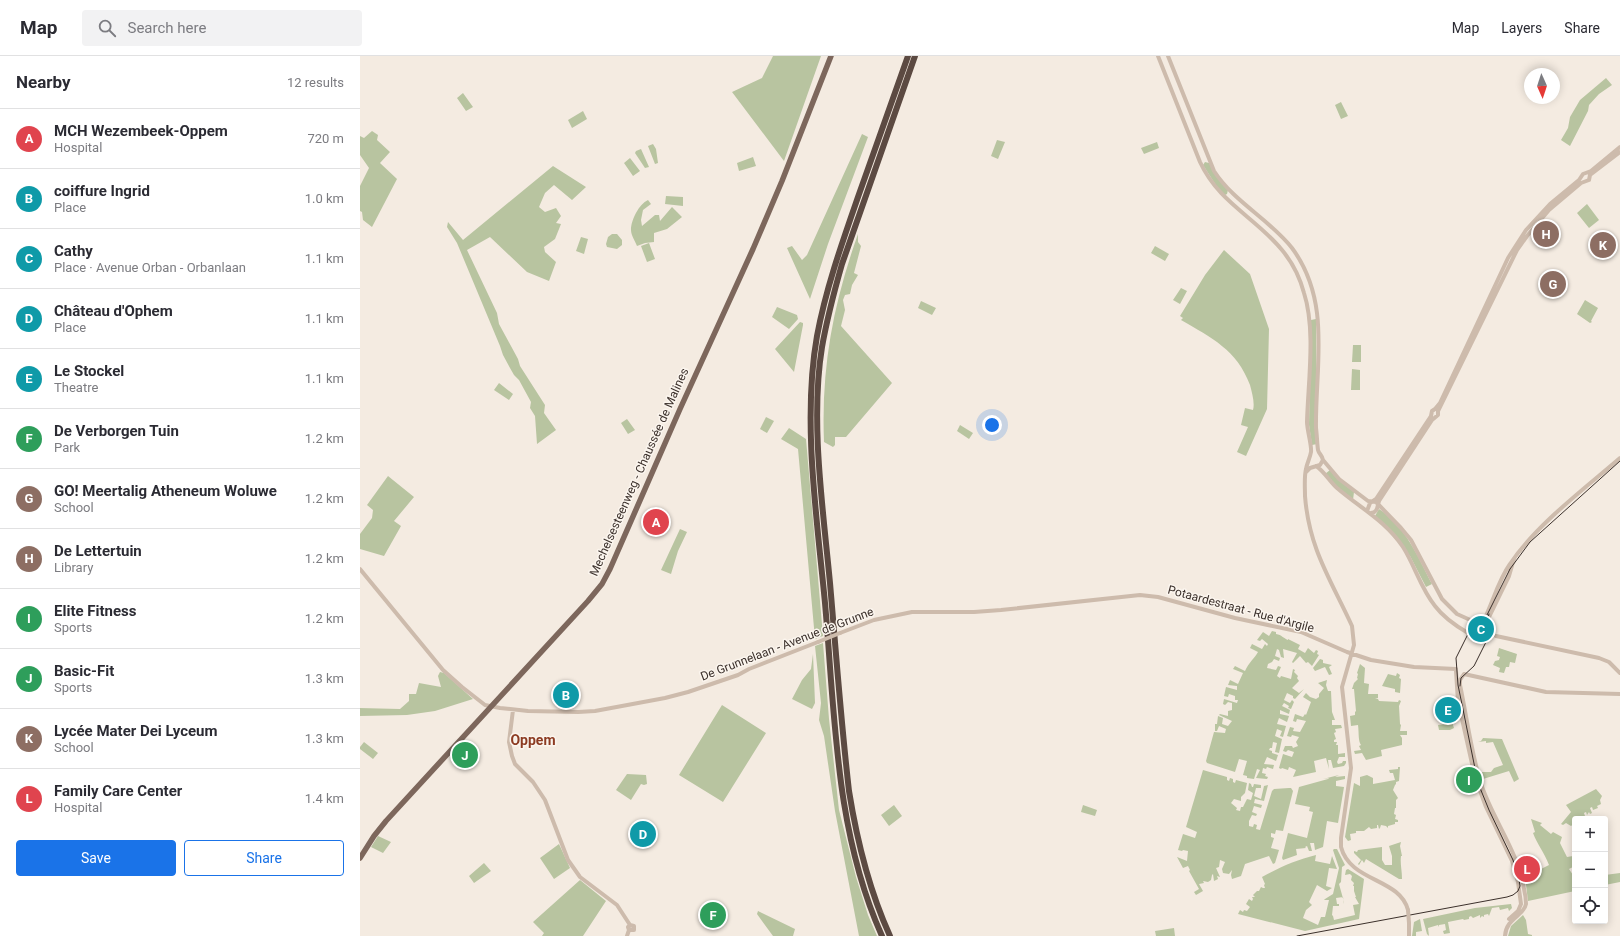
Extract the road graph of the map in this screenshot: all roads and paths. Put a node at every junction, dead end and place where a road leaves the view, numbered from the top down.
1 (831, 56) edge
2 (908, 56) edge
3 (915, 56) edge
4 (1158, 56) edge
5 (1168, 56) edge
6 (1620, 147) edge
7 (1620, 152) edge
8 (1589, 174) junction
9 (1583, 179) junction
10 (1257, 214) junction
11 (1251, 220) junction
12 (1433, 416) junction
13 (1319, 453) junction
14 (1311, 454) junction
15 (1620, 458) edge
16 (1323, 460) junction
17 (1309, 462) junction
18 (1315, 466) junction
19 (1305, 476) junction
20 (1372, 502) junction
21 (1378, 505) junction
22 (1369, 512) junction
23 (1514, 558) junction
24 (360, 569) edge
25 (1132, 595) joint
26 (1488, 629) dead end
27 (1468, 633) dead end
28 (1496, 636) dead end
29 (1352, 654) junction
30 (1620, 673) edge
31 (1620, 694) edge
32 (491, 706) junction
33 (513, 710) junction
34 (360, 858) edge
35 (627, 936) edge
36 (882, 936) edge
37 (890, 936) edge
38 (1409, 936) edge
39 (1504, 936) edge

1 - 32 main road, Mechelsesteenweg - Chaussée de Malines
2 - 36 highway
3 - 37 highway
4 - 11 street
5 - 10 street
6 - 8 street
7 - 8 street
8 - 9 street
8 - 9 street
9 - 12 street
10 - 11 street
10 - 13 street
11 - 14 street
12 - 20 street
12 - 21 street
13 - 14 street
13 - 16 street
14 - 17 street
15 - 23 street
16 - 18 street
16 - 20 street
17 - 18 street
17 - 19 street
18 - 19 street
18 - 22 street
19 - 29 street
20 - 21 street
20 - 22 street
21 - 22 street
21 - 23 street
22 - 27 street
23 - 26 street
24 - 32 street, De Grunnelaan - Avenue de Grunne
25 - 29 street, Potaardestraat - Rue d'Argile
25 - 33 street, De Grunnelaan - Avenue de Grunne, bridge
28 - 30 street
29 - 38 street, bridge
29 - 39 street, Potaardestraat - Rue d'Argile
31 - 39 street
32 - 33 street, De Grunnelaan - Avenue de Grunne
32 - 34 main road, Mechelsesteenweg - Chaussée de Malines
33 - 35 street

